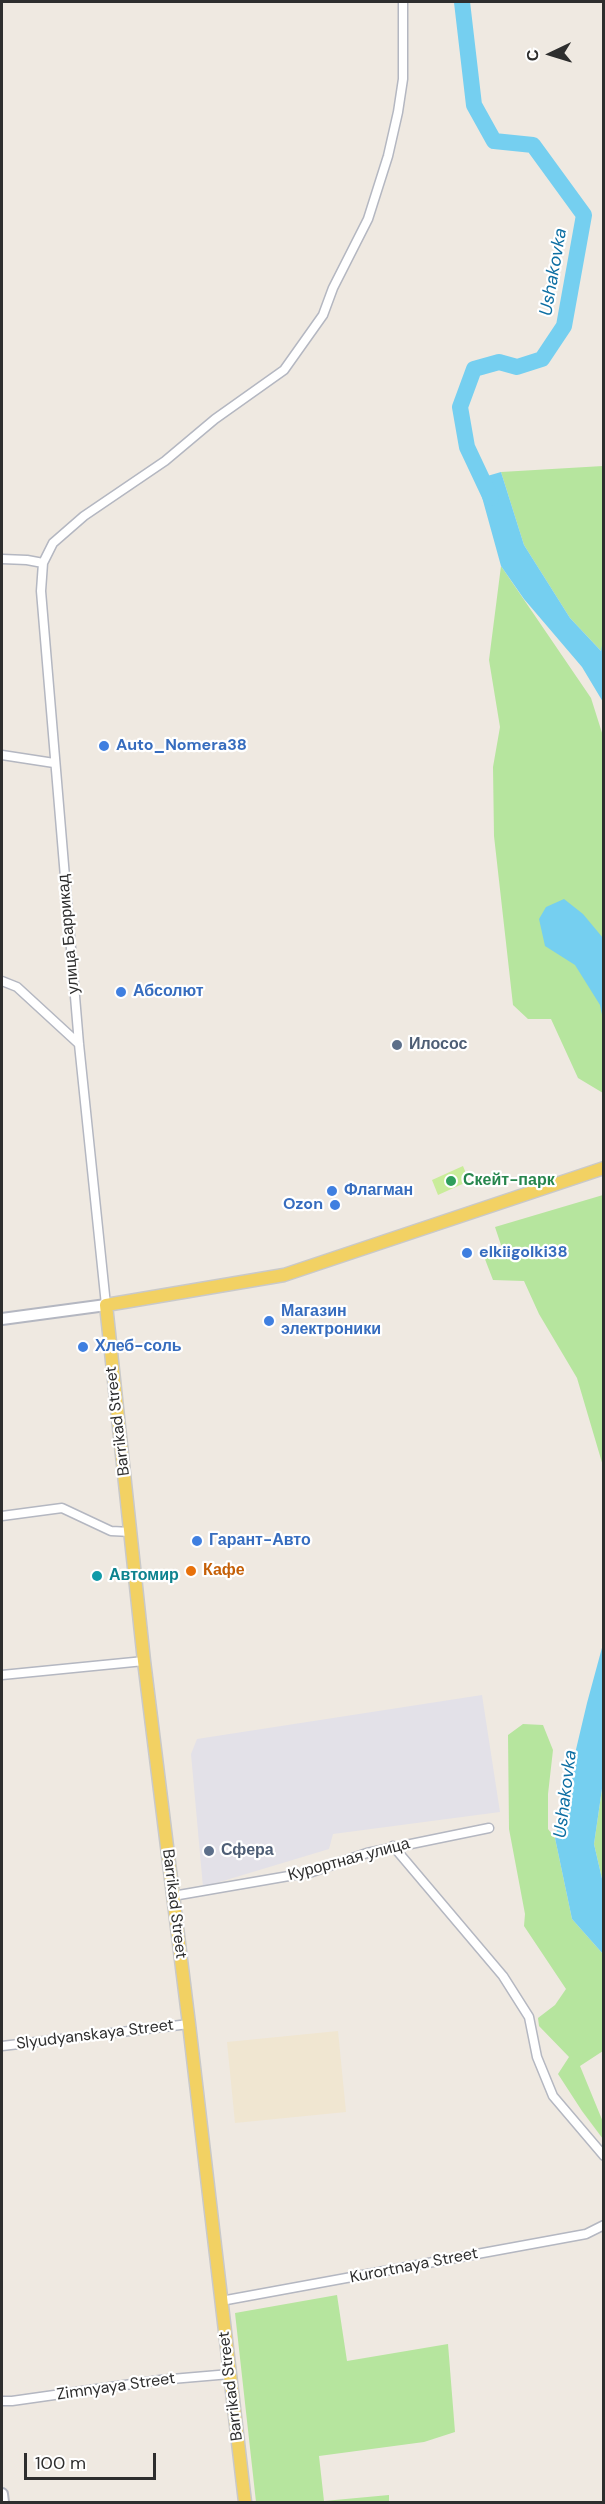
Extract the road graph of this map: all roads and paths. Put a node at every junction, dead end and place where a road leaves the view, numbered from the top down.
1 (403, 2) edge
2 (2, 559) edge
3 (43, 563) junction
4 (2, 755) edge
5 (54, 763) junction
6 (2, 981) edge
7 (79, 1044) junction
8 (602, 1169) edge
9 (106, 1305) junction
10 (2, 1319) edge
11 (2, 1516) edge
12 (131, 1532) junction
13 (144, 1661) junction
14 (2, 1675) edge
15 (489, 1828) dead end
16 (393, 1846) junction
17 (173, 1896) junction
18 (189, 2024) junction
19 (2, 2046) edge
20 (603, 2156) edge
21 (603, 2225) edge
22 (221, 2301) junction
23 (230, 2374) junction
24 (2, 2401) edge
25 (2, 2494) edge
26 (3, 2502) edge
27 (245, 2502) edge

1 - 3 street
2 - 3 street
3 - 5 street, улица Баррикад
4 - 5 street
5 - 7 street, улица Баррикад
6 - 7 street
7 - 9 street, улица Баррикад
8 - 9 main road
9 - 10 street
9 - 12 main road, Barrikad Street
11 - 12 street
12 - 13 main road, Barrikad Street
13 - 14 street
13 - 17 main road, Barrikad Street
15 - 16 street, Курортная улица
16 - 17 street, Курортная улица
16 - 20 street
17 - 18 main road, Barrikad Street
18 - 19 street, Slyudyanskaya Street
18 - 22 main road, Barrikad Street
21 - 22 street, Kurortnaya Street
22 - 23 main road, Barrikad Street
23 - 24 street, Zimnyaya Street
23 - 27 main road, Barrikad Street
25 - 26 street

